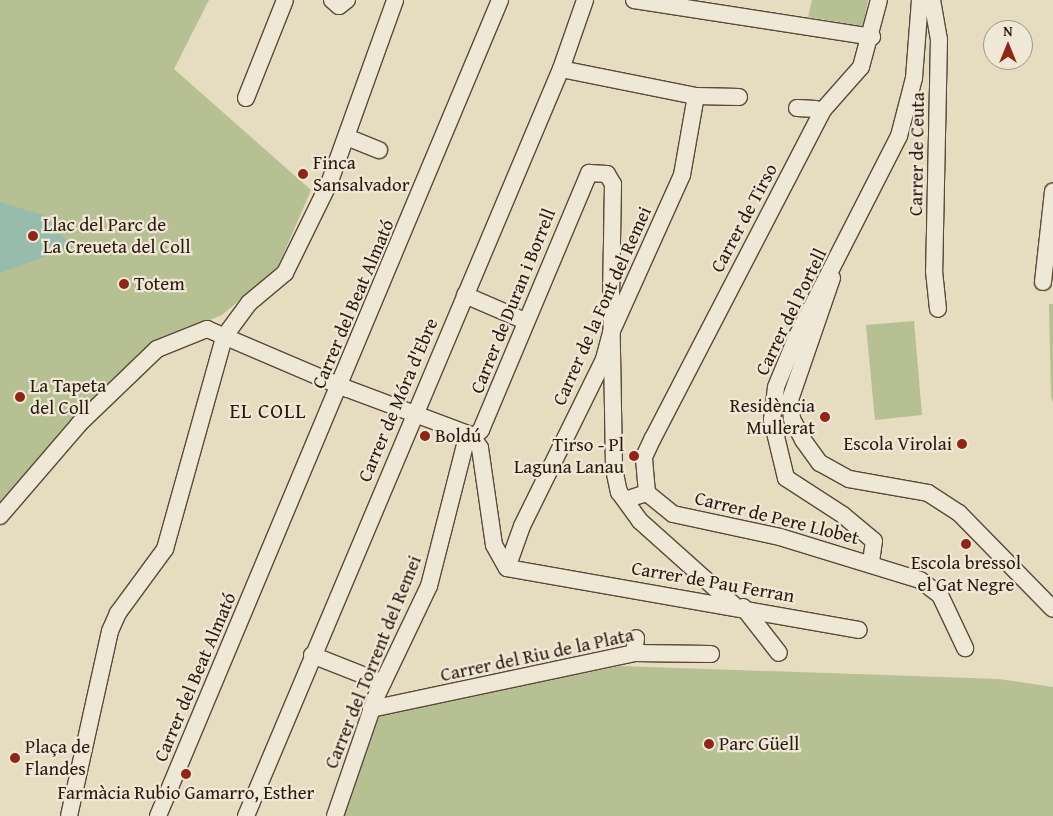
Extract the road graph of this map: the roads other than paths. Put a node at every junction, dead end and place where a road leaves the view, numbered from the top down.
1 (285, 0) edge
2 (332, 0) edge
3 (347, 0) edge
4 (396, 0) edge
5 (500, 0) edge
6 (585, 0) edge
7 (634, 0) edge
8 (880, 0) edge
9 (920, 0) edge
10 (932, 0) edge
11 (872, 37) junction
12 (561, 69) junction
13 (696, 96) junction
14 (739, 97) dead end
15 (246, 98) dead end
16 (797, 108) dead end
17 (816, 109) dead end
18 (354, 140) dead end
19 (379, 150) dead end
20 (1053, 192) edge
21 (835, 266) junction
22 (1042, 282) dead end
23 (465, 295) junction
24 (938, 309) dead end
25 (525, 321) junction
26 (611, 333) junction
27 (224, 337) junction
28 (340, 385) junction
29 (414, 413) junction
30 (474, 438) junction
31 (648, 493) junction
32 (628, 499) junction
33 (0, 516) edge
34 (871, 562) junction
35 (507, 568) junction
36 (738, 606) junction
37 (1053, 609) edge
38 (859, 630) dead end
39 (965, 648) dead end
40 (779, 653) dead end
41 (711, 654) dead end
42 (312, 655) junction
43 (383, 683) junction
44 (371, 710) junction
45 (69, 816) edge
46 (158, 816) edge
47 (246, 816) edge
48 (335, 816) edge

1 - 15 street
2 - 3 street
4 - 27 street
5 - 28 street, Carrer del Beat Almató
6 - 12 street, Carrer de Móra d'Ebre
7 - 11 street
8 - 11 street, Carrer de Tirso
9 - 21 street, Carrer del Portell
10 - 24 street, Carrer de Ceuta
11 - 31 street, Carrer de Tirso
12 - 13 street
12 - 23 street, Carrer de Móra d'Ebre
13 - 14 street
13 - 26 street, Carrer de la Font del Remei
16 - 17 street
18 - 19 street
20 - 22 street
21 - 34 street, Carrer del Portell
21 - 37 street
23 - 25 street
23 - 29 street, Carrer de Móra d'Ebre
25 - 26 street, Carrer de Duran i Borrell
25 - 30 street, Carrer de Duran i Borrell
26 - 32 street
26 - 35 street, Carrer de la Font del Remei
27 - 28 street
27 - 33 street
27 - 45 street
28 - 29 street
28 - 46 street, Carrer del Beat Almató
29 - 30 street
29 - 42 street, Carrer de Móra d'Ebre
30 - 35 street
30 - 43 street, Carrer del Torrent del Remei
31 - 32 street
31 - 34 street, Carrer de Pere Llobet
32 - 36 street
34 - 39 street
35 - 36 street, Carrer de Pau Ferran
36 - 38 street, Carrer de Pau Ferran
36 - 40 street
41 - 44 street, Carrer del Riu de la Plata
42 - 43 street
42 - 47 street, Carrer de Móra d'Ebre
43 - 44 street, Carrer del Torrent del Remei
44 - 48 street, Carrer del Torrent del Remei

